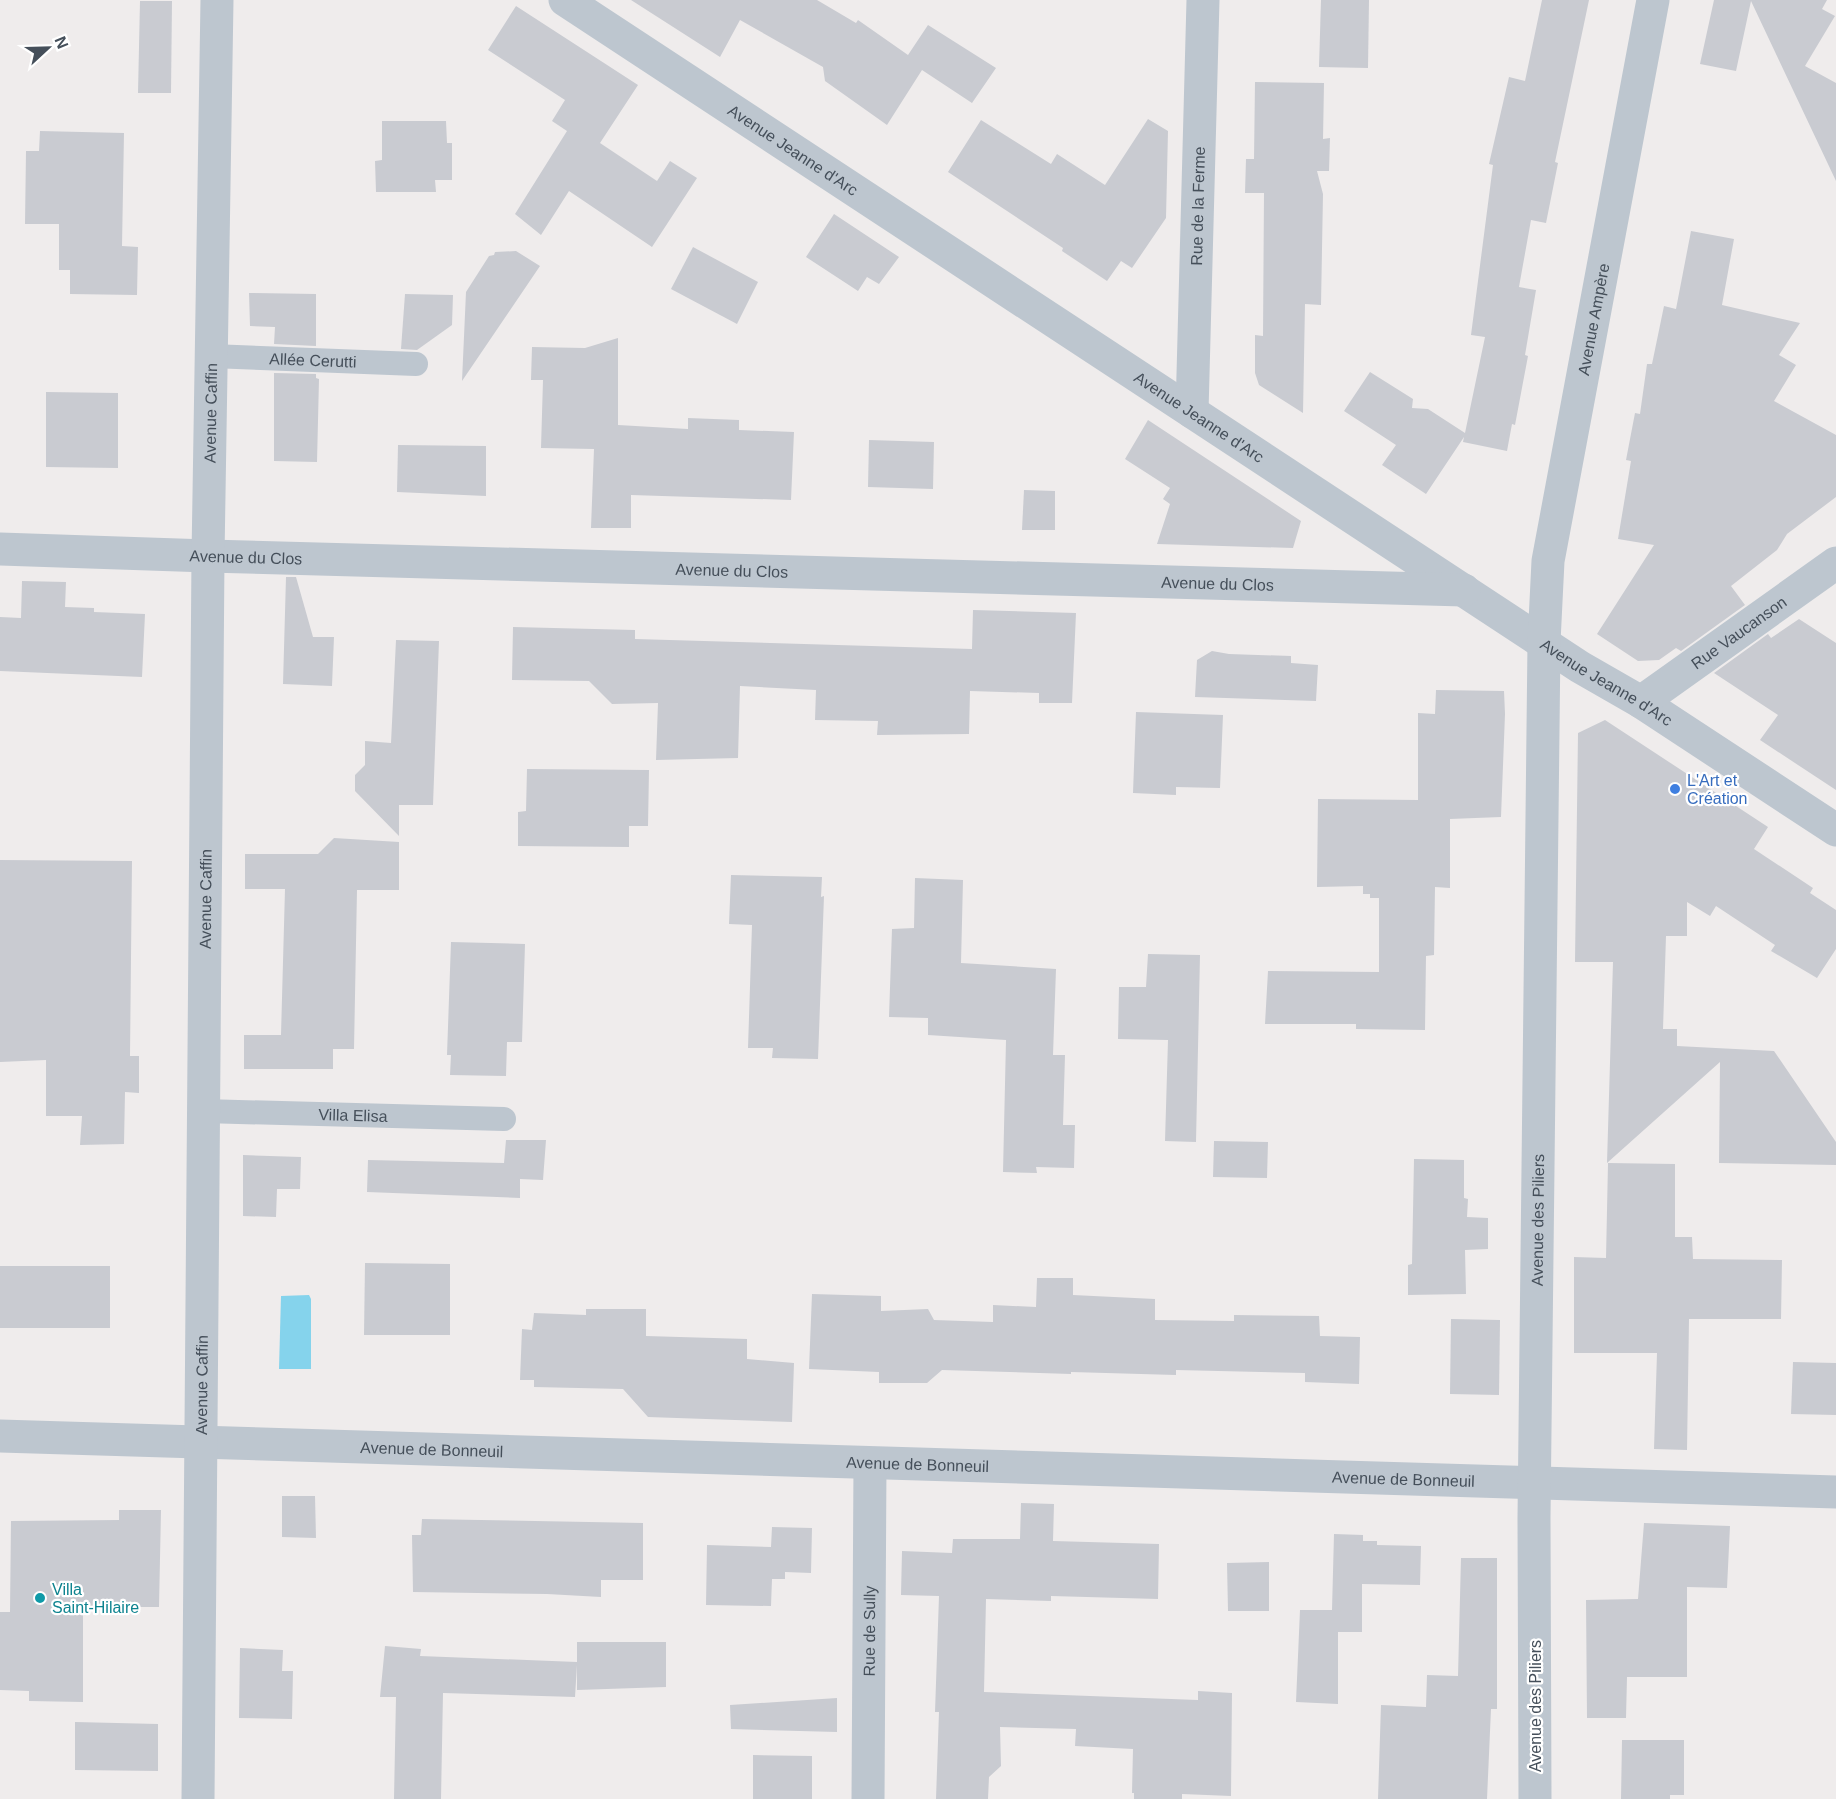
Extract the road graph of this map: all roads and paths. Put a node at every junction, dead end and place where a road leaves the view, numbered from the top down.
1 (217, 0) edge
2 (565, 0) edge
3 (1203, 0) edge
4 (1653, 0) edge
5 (211, 356) junction
6 (416, 364) dead end
7 (1192, 412) junction
8 (0, 549) edge
9 (208, 556) junction
10 (1836, 563) edge
11 (1464, 590) junction
12 (1544, 642) junction
13 (1641, 702) junction
14 (1836, 830) edge
15 (203, 1111) junction
16 (504, 1119) dead end
17 (0, 1436) edge
18 (200, 1441) junction
19 (870, 1464) junction
20 (1535, 1483) junction
21 (1836, 1492) edge
22 (198, 1799) edge
23 (868, 1799) edge
24 (1535, 1799) edge

1 - 5 street, Avenue Caffin
2 - 7 street, Avenue Jeanne d'Arc
3 - 7 street, Rue de la Ferme
4 - 12 street, Avenue Ampère
5 - 6 lane, Allée Cerutti
5 - 9 street, Avenue Caffin
7 - 11 street, Avenue Jeanne d'Arc
8 - 9 street, Avenue du Clos
9 - 11 street, Avenue du Clos
9 - 15 street, Avenue Caffin
10 - 13 street, Rue Vaucanson
11 - 12 street, Avenue Jeanne d'Arc
12 - 13 street, Avenue Jeanne d'Arc
12 - 20 street, Avenue des Piliers
13 - 14 street, Avenue Jeanne d'Arc
15 - 16 lane, Villa Elisa
15 - 18 street, Avenue Caffin
17 - 18 street, Avenue de Bonneuil
18 - 19 street, Avenue de Bonneuil
18 - 22 street, Avenue Caffin
19 - 20 street, Avenue de Bonneuil
19 - 23 street, Rue de Sully
20 - 21 street, Avenue de Bonneuil
20 - 24 street, Avenue des Piliers

